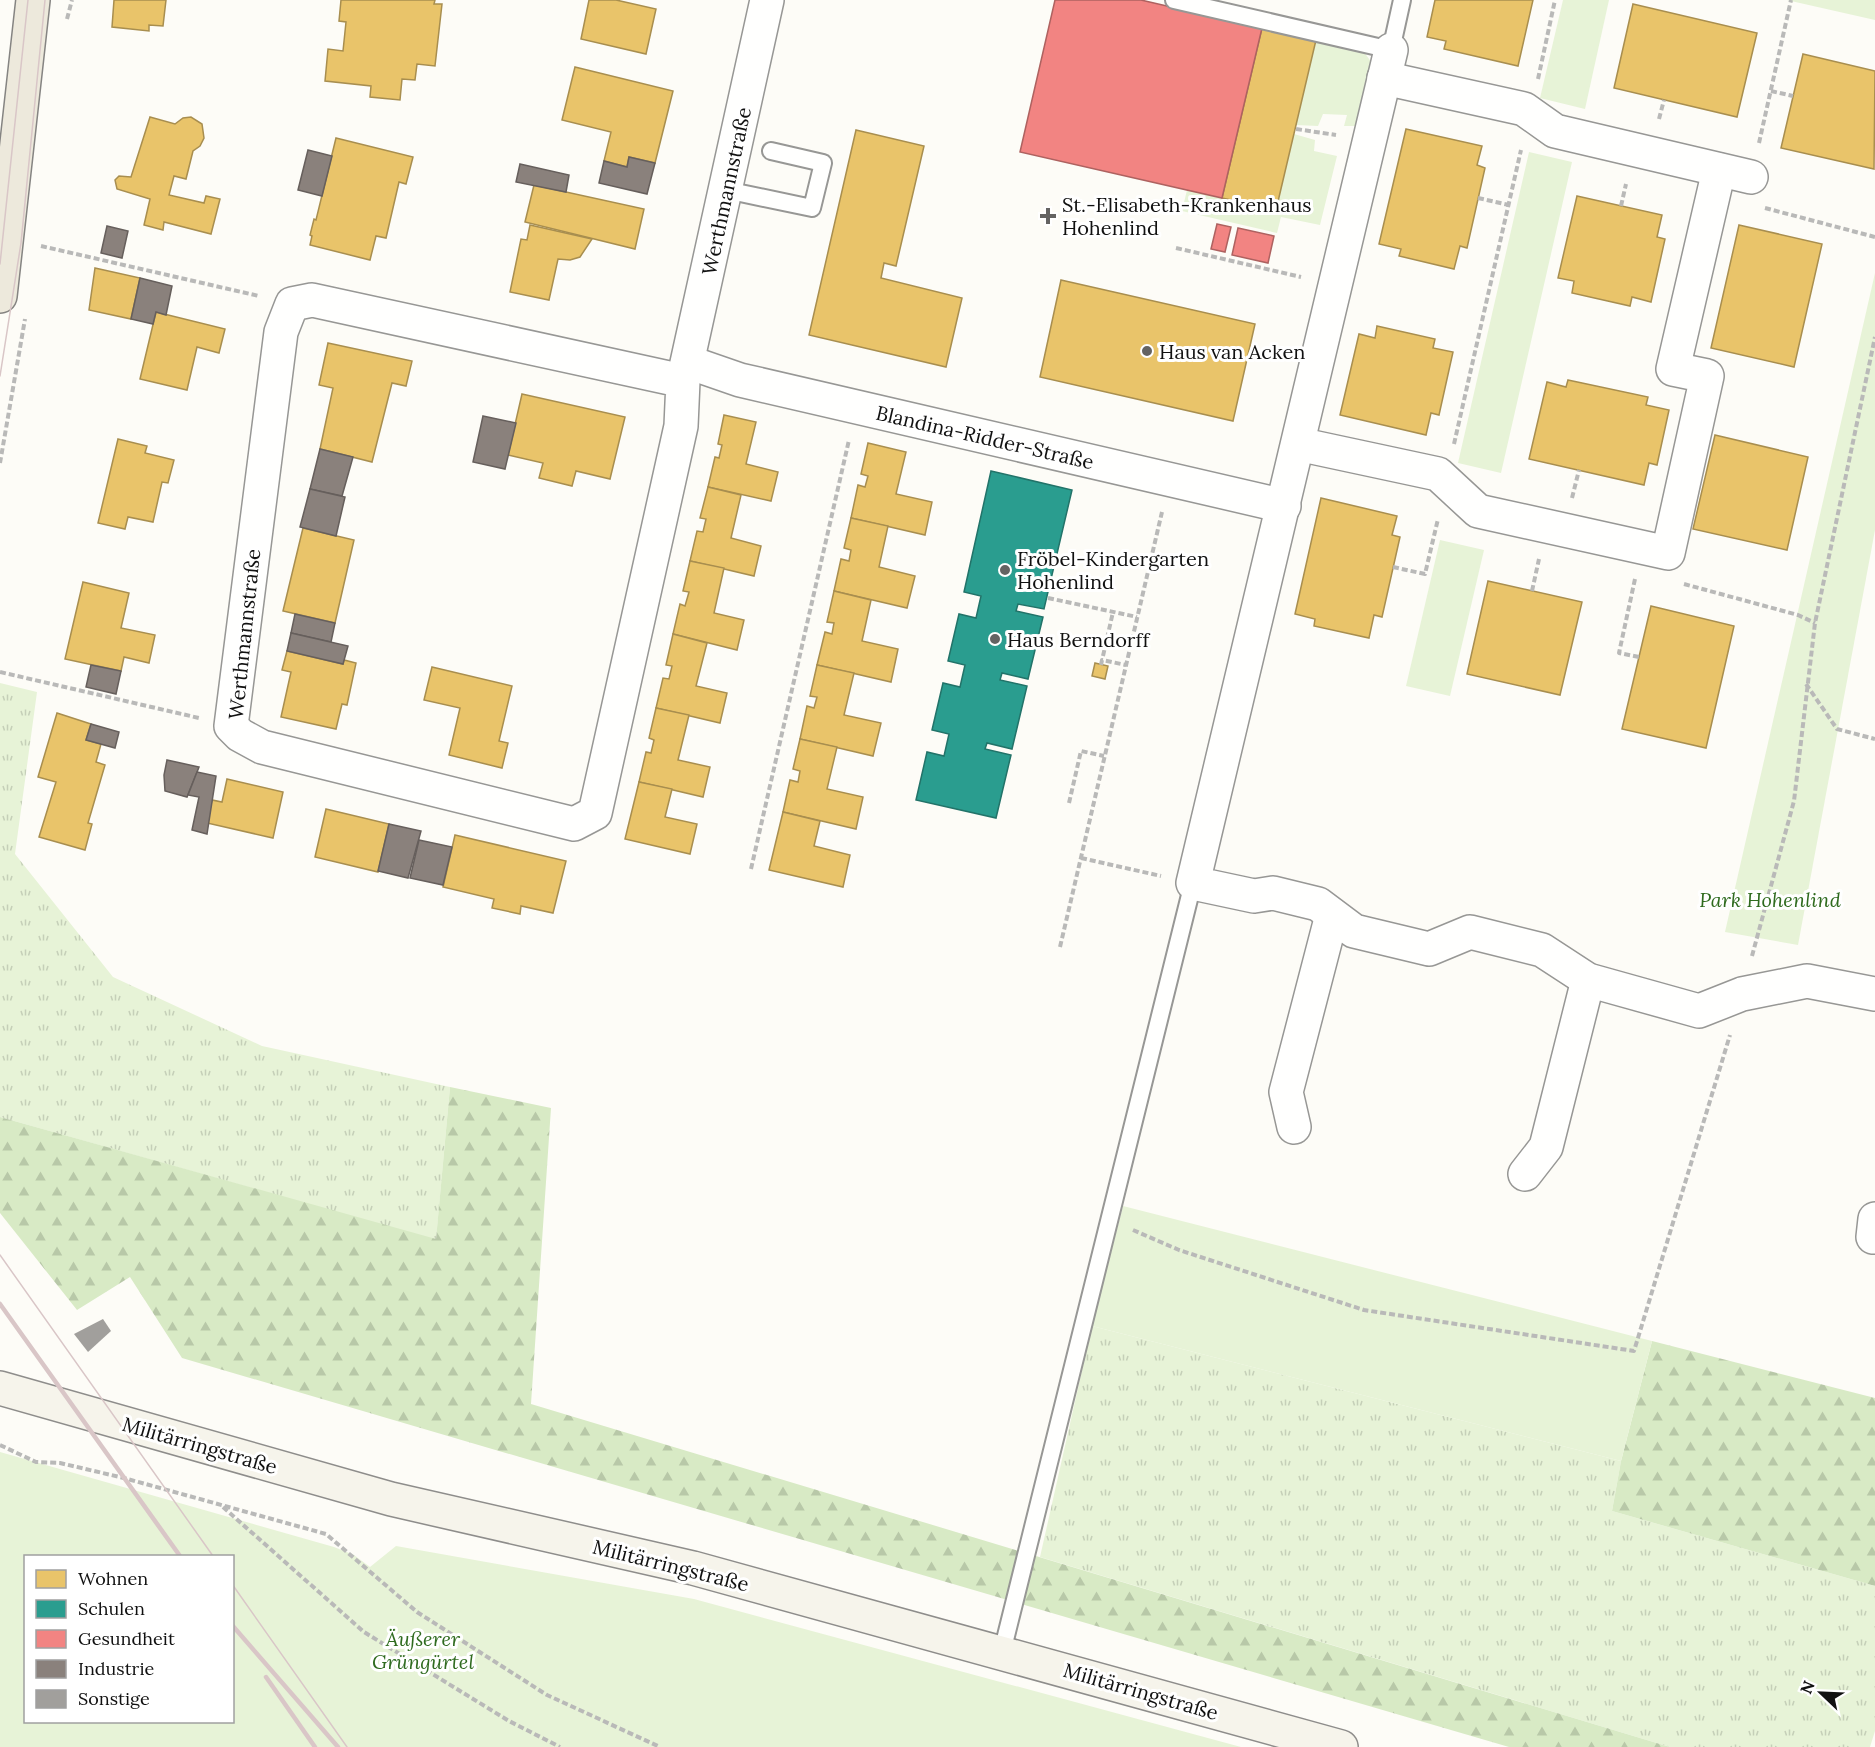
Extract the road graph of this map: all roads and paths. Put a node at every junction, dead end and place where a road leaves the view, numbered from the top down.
1 (33, 0) edge
2 (767, 0) edge
3 (1174, 0) edge
4 (1402, 0) edge
5 (1556, 0) edge
6 (1791, 0) edge
7 (1387, 64) junction
8 (1771, 91) junction
9 (1793, 96) dead end
10 (1530, 113) junction
11 (9, 124) edge
12 (771, 151) dead end
13 (1719, 170) junction
14 (1751, 177) junction
15 (726, 190) junction
16 (1478, 198) dead end
17 (1509, 205) junction
18 (1875, 237) edge
19 (8, 241) junction
20 (1176, 248) dead end
21 (1336, 285) junction
22 (0, 296) edge
23 (291, 304) junction
24 (1875, 337) edge
25 (686, 371) junction
26 (857, 407) junction
27 (1298, 444) junction
28 (1169, 479) junction
29 (1446, 482) junction
30 (1284, 506) junction
31 (1655, 550) junction
32 (1393, 567) dead end
33 (1048, 598) dead end
34 (1113, 612) junction
35 (1137, 617) junction
36 (1815, 623) junction
37 (1102, 656) dead end
38 (1639, 657) dead end
39 (1101, 665) dead end
40 (1126, 665) junction
41 (0, 672) edge
42 (1806, 683) junction
43 (231, 726) junction
44 (1875, 739) edge
45 (1104, 756) junction
46 (1069, 803) dead end
47 (1081, 858) junction
48 (751, 869) dead end
49 (1194, 883) junction
50 (1332, 915) junction
51 (1060, 947) dead end
52 (1588, 980) junction
53 (1742, 994) junction
54 (1875, 994) edge
55 (1294, 1127) dead end
56 (1525, 1174) dead end
57 (1109, 1220) junction
58 (0, 1388) edge
59 (0, 1444) edge
60 (222, 1507) junction
61 (1002, 1652) junction
62 (560, 1747) edge
63 (660, 1747) edge
64 (1341, 1747) edge

1 - 11 main road
2 - 15 street, Werthmannstraße
3 - 7 lane
4 - 7 lane
5 - 10 path
6 - 8 path
7 - 10 street
7 - 21 street
8 - 9 path
8 - 14 path
10 - 13 street
10 - 17 path
11 - 19 main road
12 - 15 lane
13 - 14 street
13 - 31 street
14 - 18 path
15 - 25 street, Werthmannstraße
16 - 17 path
17 - 29 path
19 - 22 main road
19 - 23 path
20 - 21 path
21 - 27 street
23 - 25 street
23 - 43 street, Werthmannstraße
24 - 36 path
25 - 26 street, Blandina-Ridder-Straße
25 - 43 street, Werthmannstraße
26 - 28 street, Blandina-Ridder-Straße
26 - 48 path
27 - 29 street
27 - 30 street
28 - 30 street, Blandina-Ridder-Straße
28 - 35 path
29 - 31 street
29 - 32 path
30 - 49 street
31 - 36 path
31 - 38 path
33 - 34 path
34 - 35 path
34 - 37 path
35 - 40 path
36 - 42 path
39 - 40 path
40 - 45 path
41 - 43 path
42 - 44 path
42 - 53 path
45 - 46 path
45 - 47 path
47 - 49 path
47 - 51 path
49 - 50 street
49 - 57 lane
50 - 52 street
50 - 55 street
52 - 53 street
52 - 56 street
53 - 54 street
53 - 57 path
57 - 61 lane
58 - 61 main road, Militärringstraße
59 - 60 path
60 - 62 path
60 - 63 path
61 - 64 main road, Militärringstraße

